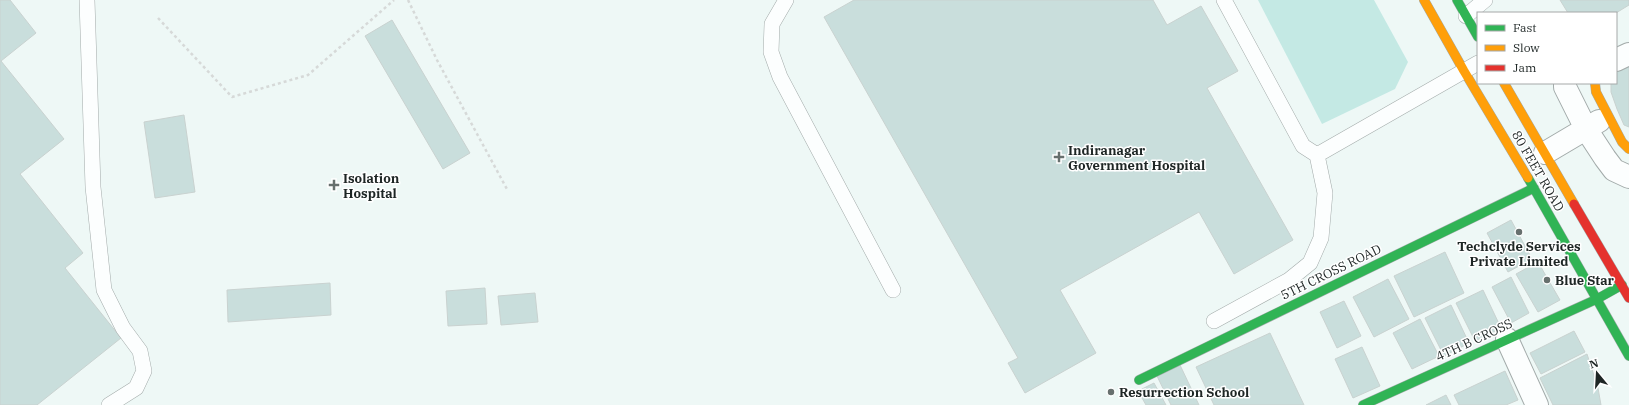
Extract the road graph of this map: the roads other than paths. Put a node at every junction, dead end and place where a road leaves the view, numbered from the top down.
1 (86, 0) edge
2 (786, 0) edge
3 (1224, 0) edge
4 (1424, 0) edge
5 (1457, 0) edge
6 (1485, 0) edge
7 (1466, 16) junction
8 (1477, 35) edge
9 (1623, 45) edge
10 (1617, 58) edge
11 (1477, 64) edge
12 (1464, 71) junction
13 (1505, 84) edge
14 (1565, 84) edge
15 (1595, 84) edge
16 (1610, 119) junction
17 (1588, 132) junction
18 (1629, 149) edge
19 (1317, 155) junction
20 (1547, 156) junction
21 (1629, 177) edge
22 (1534, 188) junction
23 (1622, 285) junction
24 (893, 290) dead end
25 (1629, 298) edge
26 (1597, 299) junction
27 (1214, 321) dead end
28 (1507, 339) junction
29 (1629, 356) edge
30 (1139, 380) dead end
31 (109, 405) edge
32 (1363, 405) edge
33 (1538, 405) edge

1 - 31 lane
2 - 24 lane
3 - 19 lane
4 - 12 street, 80 FEET ROAD
5 - 7 street
6 - 7 lane
7 - 8 street
9 - 10 street
11 - 12 lane
12 - 19 lane
12 - 22 street, 80 FEET ROAD
13 - 20 street, 80 FEET ROAD
14 - 17 street
15 - 16 street
16 - 17 street
16 - 18 street
17 - 20 street
17 - 21 street
19 - 27 lane
20 - 23 street, 80 FEET ROAD
22 - 26 street, 80 FEET ROAD
22 - 30 street, 5TH CROSS ROAD
23 - 25 street, 80 FEET ROAD
23 - 26 street, 4TH B CROSS
26 - 28 street, 4TH B CROSS
26 - 29 street, 80 FEET ROAD
28 - 32 street, 4TH B CROSS
28 - 33 street

